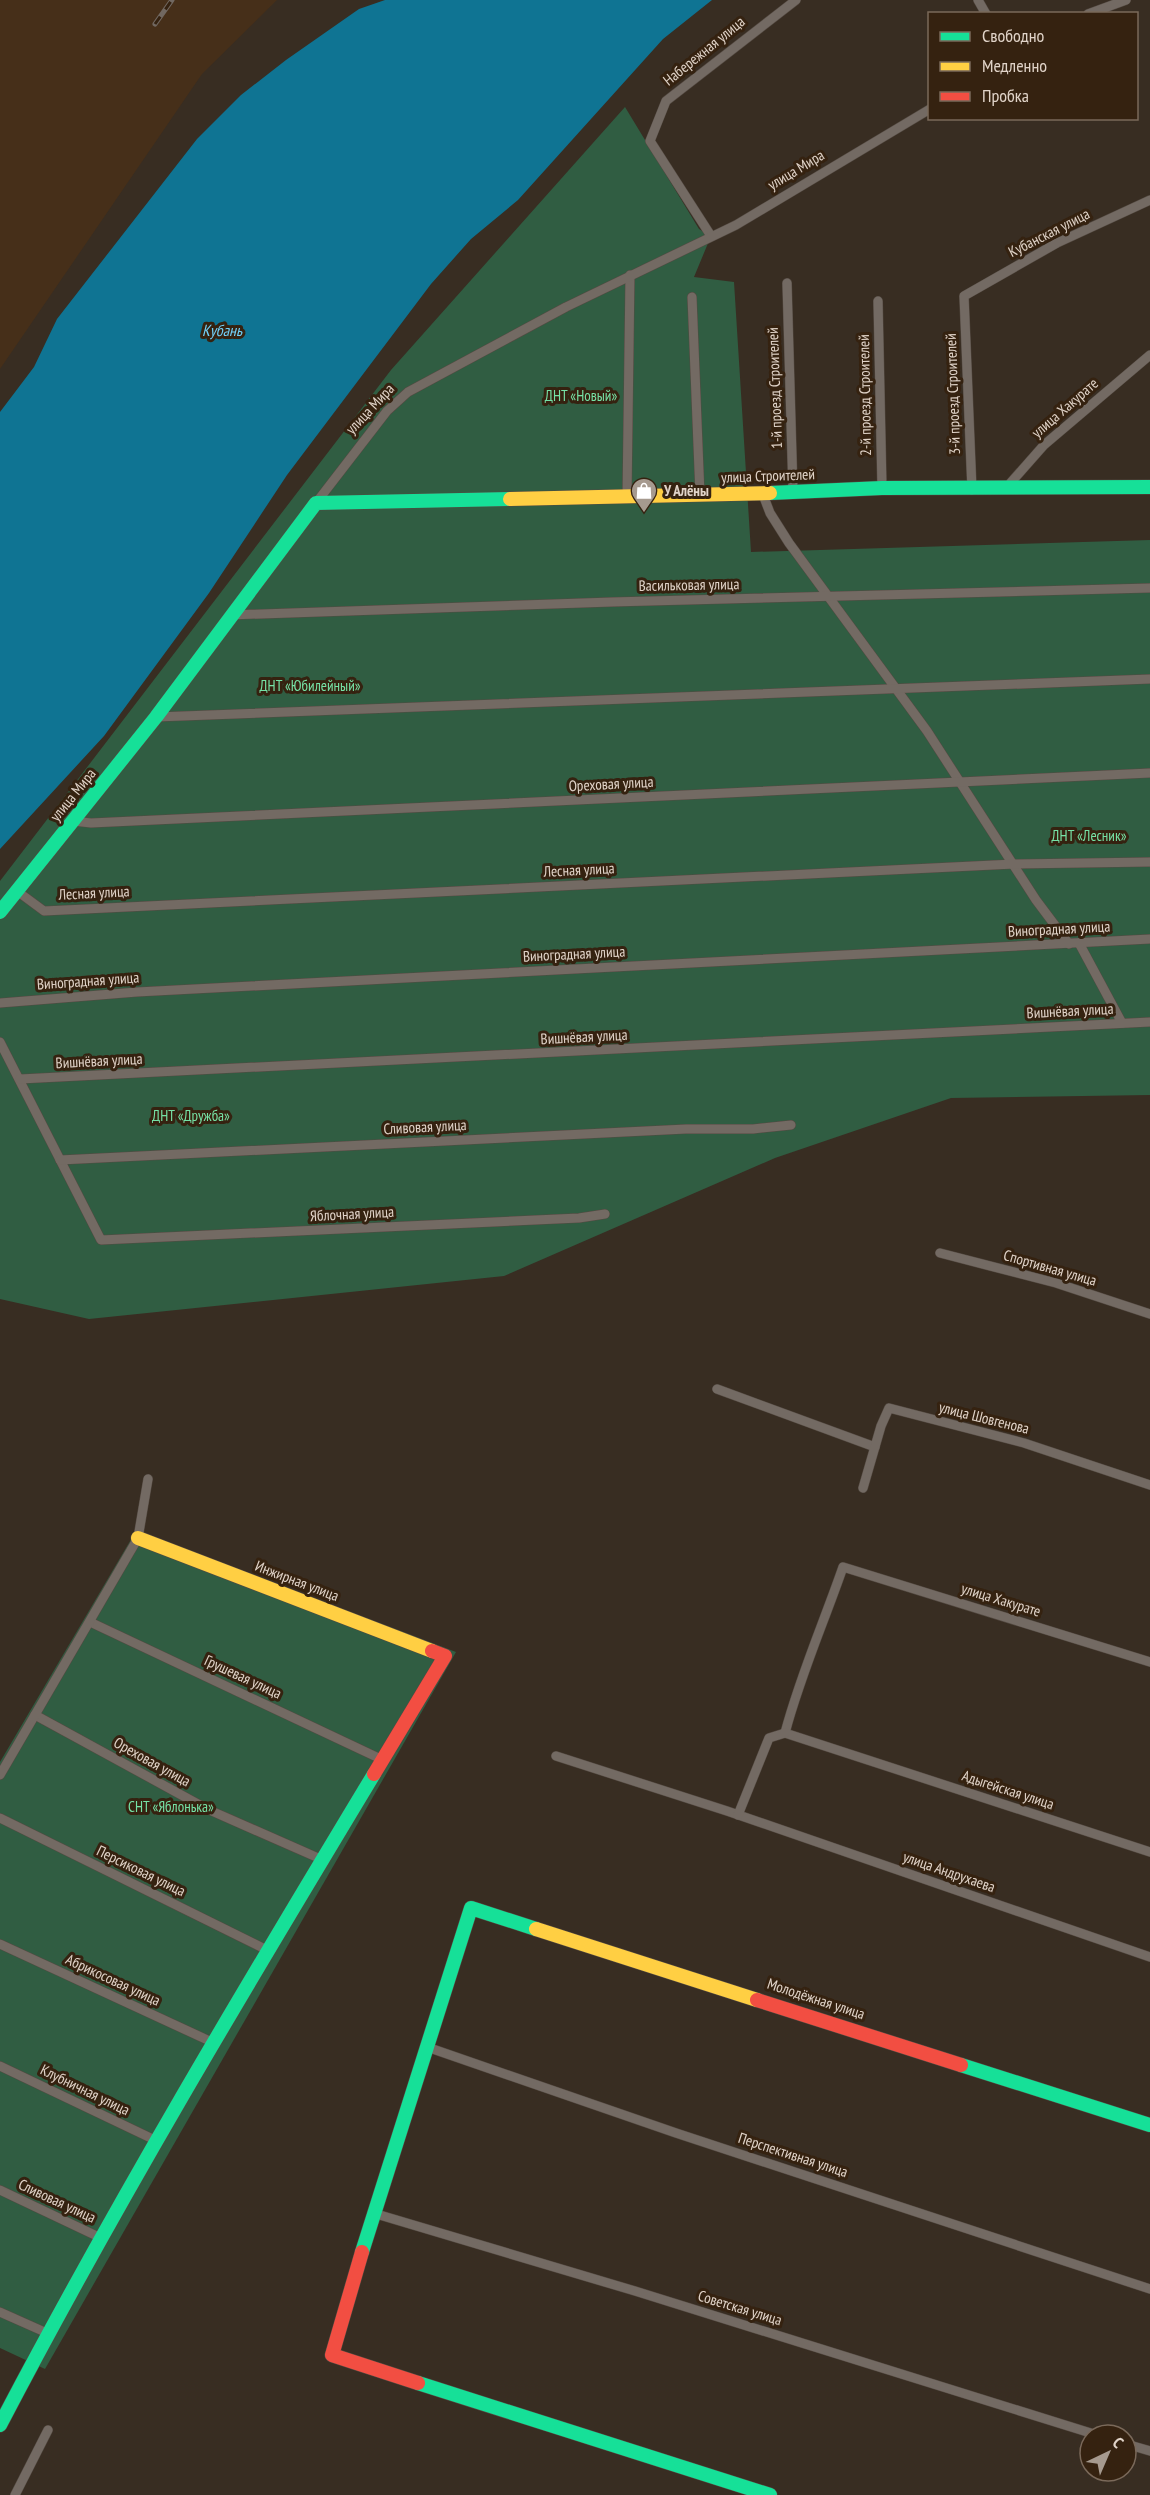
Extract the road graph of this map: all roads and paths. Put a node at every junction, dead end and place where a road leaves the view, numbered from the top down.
1 (796, 0) edge
2 (1126, 0) edge
3 (1093, 12) edge
4 (928, 110) edge
5 (1150, 201) edge
6 (711, 236) junction
7 (630, 275) junction
8 (787, 283) dead end
9 (964, 296) joint
10 (692, 297) dead end
11 (878, 301) dead end
12 (1150, 355) edge
13 (1150, 487) edge
14 (882, 488) junction
15 (1006, 488) junction
16 (972, 489) junction
17 (762, 492) junction
18 (793, 492) junction
19 (700, 495) junction
20 (627, 497) junction
21 (316, 503) junction
22 (1150, 588) edge
23 (829, 597) junction
24 (230, 615) junction
25 (1150, 679) edge
26 (895, 690) junction
27 (156, 717) junction
28 (1150, 773) edge
29 (960, 782) junction
30 (74, 821) junction
31 (1150, 862) edge
32 (1014, 864) junction
33 (17, 891) junction
34 (0, 912) edge
35 (1150, 939) edge
36 (1074, 943) junction
37 (0, 1003) edge
38 (1150, 1022) edge
39 (1122, 1023) junction
40 (0, 1042) edge
41 (20, 1079) junction
42 (791, 1125) dead end
43 (60, 1160) junction
44 (604, 1214) dead end
45 (940, 1253) dead end
46 (1150, 1314) edge
47 (717, 1389) dead end
48 (875, 1447) junction
49 (148, 1479) dead end
50 (1150, 1485) edge
51 (863, 1488) dead end
52 (138, 1538) junction
53 (90, 1622) junction
54 (1150, 1662) edge
55 (35, 1715) junction
56 (785, 1733) junction
57 (556, 1756) dead end
58 (383, 1760) junction
59 (0, 1775) edge
60 (738, 1815) junction
61 (0, 1818) edge
62 (1150, 1852) edge
63 (323, 1860) junction
64 (0, 1944) edge
65 (269, 1951) junction
66 (1150, 1957) edge
67 (214, 2043) junction
68 (427, 2047) junction
69 (0, 2066) edge
70 (1150, 2125) edge
71 (157, 2141) junction
72 (0, 2190) edge
73 (373, 2213) junction
74 (101, 2238) junction
75 (1150, 2289) edge
76 (0, 2312) edge
77 (46, 2333) junction
78 (0, 2425) edge
79 (1078, 2429) edge
80 (48, 2430) dead end
81 (15, 2495) edge
82 (770, 2495) edge

1 - 6 street, Набережная улица
2 - 3 street
4 - 6 street, улица Мира
5 - 9 street, Кубанская улица
6 - 7 street, улица Мира
7 - 20 street
7 - 21 street, улица Мира
8 - 18 street, 1-й проезд Строителей
9 - 16 street, 3-й проезд Строителей
10 - 19 street
11 - 14 street, 2-й проезд Строителей
12 - 15 street, улица Хакурате
13 - 15 street, улица Строителей
14 - 16 street, улица Строителей
14 - 18 street, улица Строителей
15 - 16 street, улица Строителей
17 - 18 street, улица Строителей
17 - 19 street, улица Строителей
17 - 23 street
19 - 20 street, улица Строителей
20 - 21 street, улица Строителей
21 - 24 street, улица Мира
22 - 23 street, Васильковая улица
23 - 24 street, Васильковая улица
23 - 26 street
24 - 27 street, улица Мира
25 - 26 street
26 - 27 street
26 - 29 street
27 - 30 street, улица Мира
28 - 29 street, Ореховая улица
29 - 30 street, Ореховая улица
29 - 32 street
30 - 33 street, улица Мира
31 - 32 street, Лесная улица
32 - 33 street, Лесная улица
32 - 36 street
33 - 34 street, улица Мира
35 - 36 street, Виноградная улица
36 - 37 street, Виноградная улица
36 - 39 street
38 - 39 street, Вишнёвая улица
39 - 41 street, Вишнёвая улица
40 - 41 street
41 - 43 street
42 - 43 street, Сливовая улица
43 - 44 street, Яблочная улица
45 - 46 street, Спортивная улица
47 - 48 street
48 - 50 street, улица Шовгенова
48 - 51 street, улица Шовгенова
49 - 52 street
52 - 53 street
52 - 58 street, Инжирная улица
53 - 55 street
53 - 58 street, Грушевая улица
54 - 56 street, улица Хакурате
55 - 59 street
55 - 63 street, Ореховая улица
56 - 60 street
56 - 62 street, Адыгейская улица
57 - 60 street, улица Андрухаева
58 - 63 street
60 - 66 street, улица Андрухаева
61 - 65 street, Персиковая улица
63 - 65 street
64 - 67 street, Абрикосовая улица
65 - 67 street
67 - 71 street
68 - 70 street, Молодёжная улица
68 - 73 street
68 - 75 street, Перспективная улица
69 - 71 street, Клубничная улица
71 - 74 street
72 - 74 street, Сливовая улица
73 - 79 street, Советская улица
73 - 82 street
74 - 77 street
76 - 77 street
77 - 78 street
80 - 81 street

